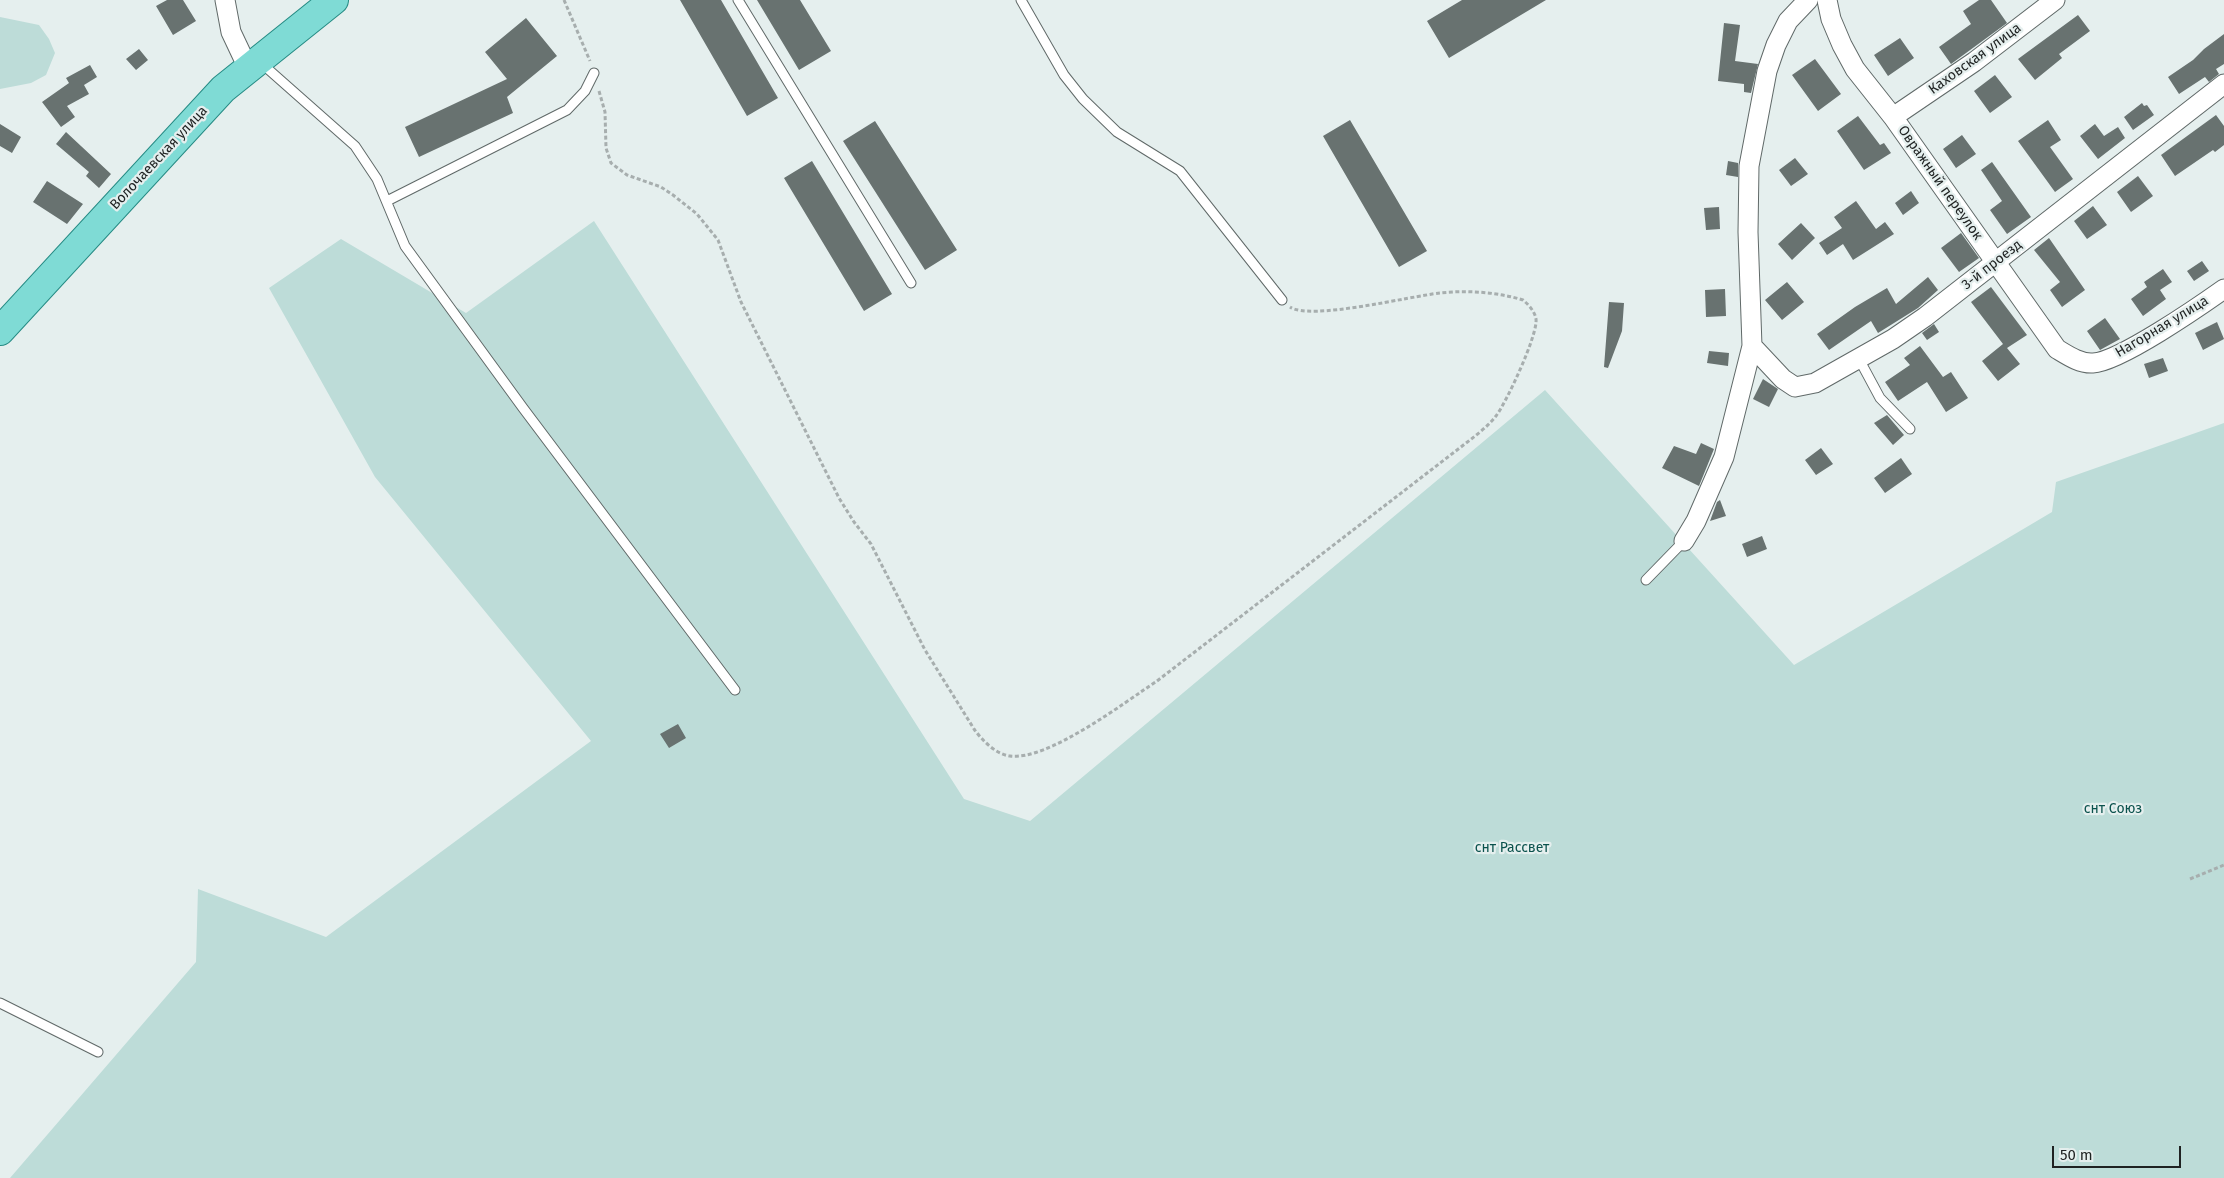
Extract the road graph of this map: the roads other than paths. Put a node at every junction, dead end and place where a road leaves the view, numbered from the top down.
1 (225, 0) edge
2 (334, 0) edge
3 (738, 0) edge
4 (1022, 0) edge
5 (1808, 0) edge
6 (1827, 0) edge
7 (2055, 0) edge
8 (253, 64) junction
9 (594, 73) road end
10 (2224, 84) edge
11 (1893, 117) junction
12 (387, 201) junction
13 (1996, 262) junction
14 (911, 283) dead end
15 (2224, 289) edge
16 (1282, 300) road end
17 (0, 331) edge
18 (1752, 346) junction
19 (2069, 356) joint
20 (1859, 359) junction
21 (1910, 430) dead end
22 (1684, 541) joint
23 (1646, 580) dead end
24 (734, 690) dead end
25 (0, 1003) edge
26 (98, 1052) dead end

1 - 8 street
2 - 8 main road, Волочаевская улица
3 - 14 lane
4 - 16 lane
5 - 18 street
6 - 11 street, Овражный переулок
7 - 11 street, Каховская улица
8 - 12 lane
8 - 17 main road, Волочаевская улица
9 - 12 lane
10 - 13 street, 3-й проезд
11 - 13 street, Овражный переулок
12 - 24 lane
13 - 19 street, Овражный переулок
13 - 20 street, 3-й проезд
15 - 19 street, Нагорная улица
18 - 20 street, 3-й проезд
18 - 22 street
20 - 21 lane
22 - 23 lane
25 - 26 lane

